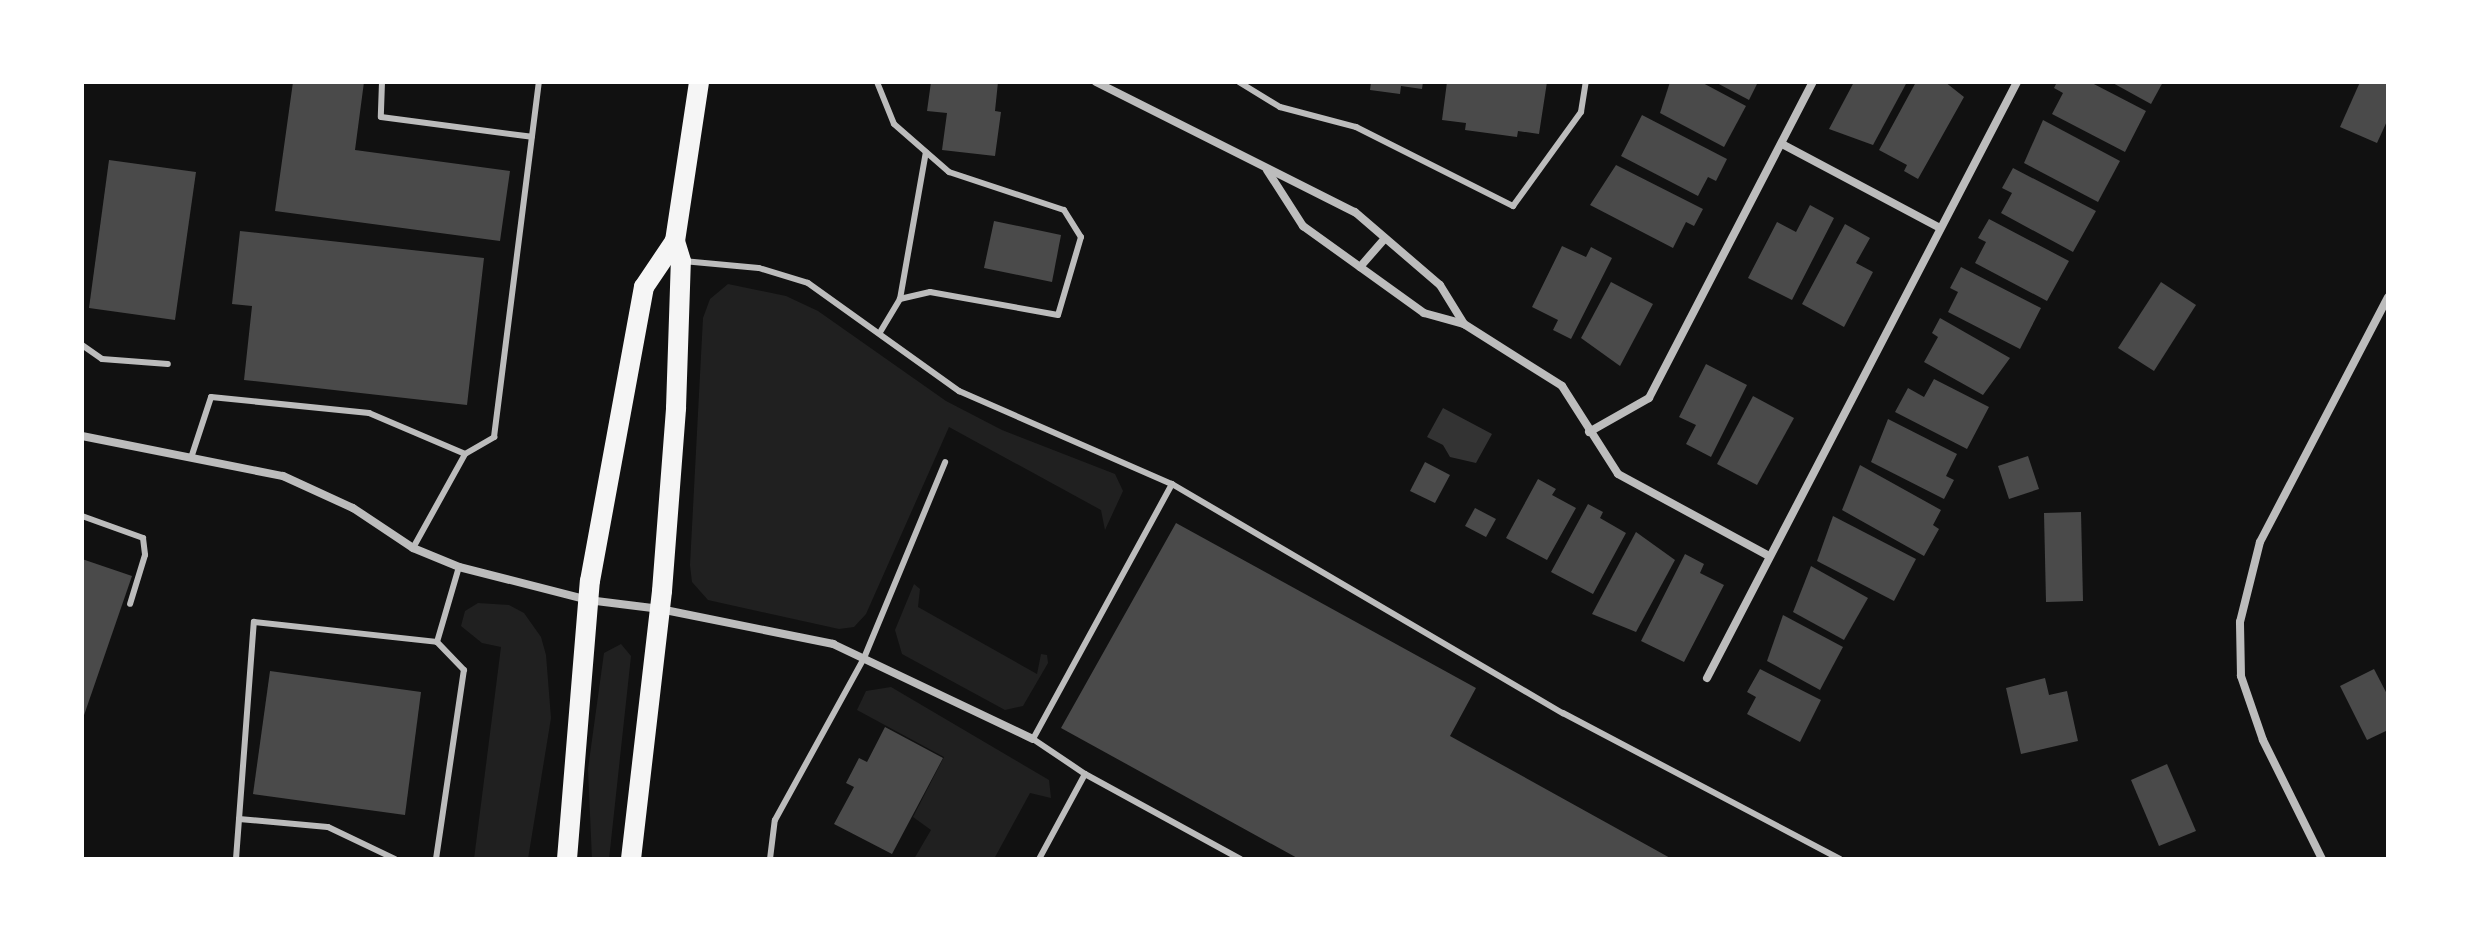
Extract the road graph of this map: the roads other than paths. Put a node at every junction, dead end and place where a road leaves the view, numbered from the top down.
1 (382, 82) edge
2 (539, 82) edge
3 (699, 82) edge
4 (877, 82) edge
5 (1096, 82) edge
6 (1239, 82) edge
7 (1586, 82) edge
8 (1813, 82) edge
9 (2017, 82) edge
10 (532, 137) junction
11 (1782, 144) junction
12 (926, 152) junction
13 (1267, 170) junction
14 (1940, 228) junction
15 (1385, 238) junction
16 (675, 241) junction
17 (681, 261) junction
18 (1360, 267) junction
19 (2388, 297) edge
20 (900, 299) junction
21 (1464, 324) junction
22 (881, 331) junction
23 (82, 345) edge
24 (168, 364) dead end
25 (1589, 432) junction
26 (82, 436) edge
27 (465, 454) junction
28 (191, 458) junction
29 (945, 462) dead end
30 (1172, 484) junction
31 (82, 516) edge
32 (413, 548) junction
33 (1767, 555) junction
34 (459, 567) junction
35 (588, 600) junction
36 (661, 600) junction
37 (130, 604) dead end
38 (437, 642) junction
39 (864, 658) junction
40 (1707, 678) dead end
41 (1033, 739) junction
42 (1085, 774) junction
43 (239, 819) junction
44 (570, 833) junction
45 (1828, 856) edge
46 (773, 858) edge
47 (236, 859) edge
48 (395, 859) edge
49 (436, 859) edge
50 (552, 859) edge
51 (567, 859) edge
52 (631, 859) edge
53 (1039, 859) edge
54 (1240, 859) edge
55 (1840, 859) edge
56 (2322, 859) edge

1 - 10 lane
2 - 10 lane
3 - 16 main road
4 - 12 lane
5 - 13 street
6 - 7 lane
8 - 11 street
9 - 14 street
10 - 27 lane
11 - 14 street
11 - 25 street
12 - 20 lane
12 - 20 lane
13 - 15 street
13 - 18 street
14 - 33 street
15 - 18 street
15 - 21 street
16 - 17 main road
16 - 35 main road
17 - 22 lane
17 - 36 main road
18 - 21 street
19 - 56 street
20 - 22 lane
21 - 25 street
22 - 30 lane
23 - 24 lane
25 - 33 street
26 - 28 street
27 - 28 lane
27 - 32 lane
28 - 32 street
29 - 39 lane
30 - 41 lane
30 - 45 lane
31 - 37 lane
32 - 34 street
33 - 40 street
34 - 35 street
34 - 38 lane
35 - 36 street
35 - 44 main road
36 - 39 street
36 - 52 main road
38 - 43 lane
38 - 49 lane
39 - 41 street
39 - 46 lane
41 - 42 lane
42 - 53 lane
42 - 54 lane
43 - 47 lane
43 - 48 lane
44 - 50 main road
44 - 51 main road
45 - 55 lane

